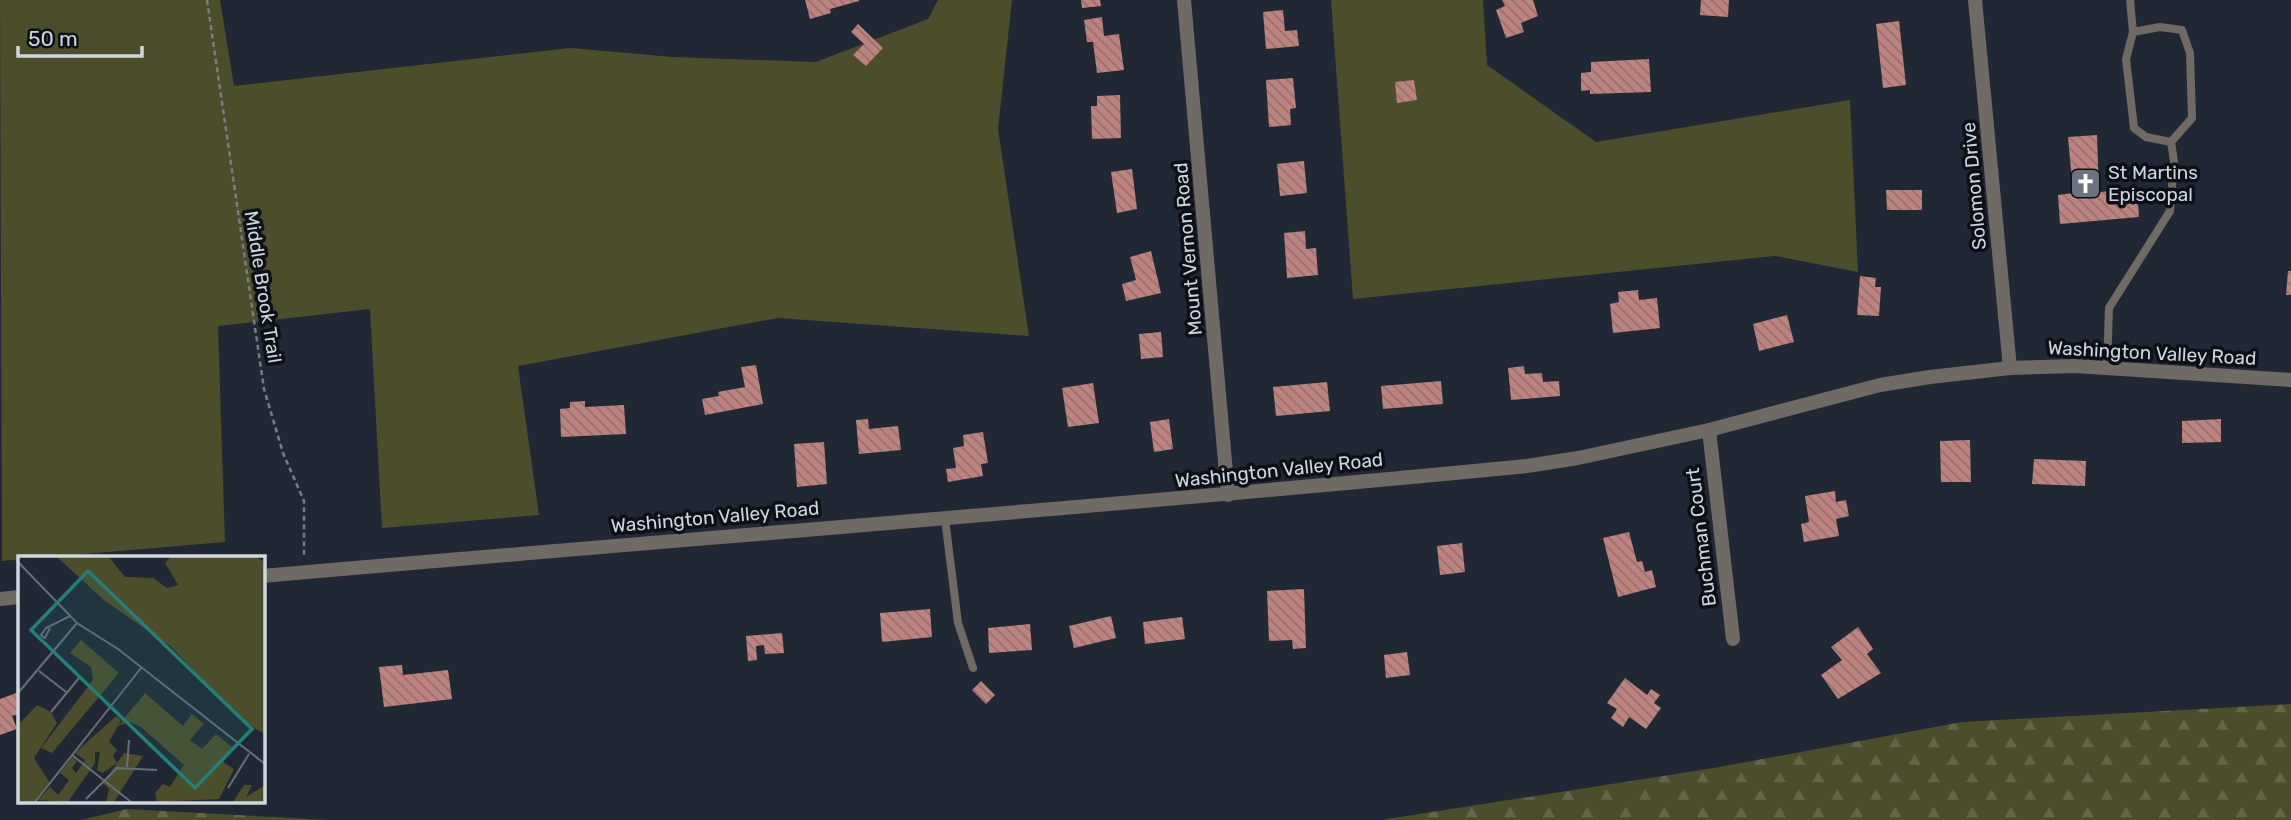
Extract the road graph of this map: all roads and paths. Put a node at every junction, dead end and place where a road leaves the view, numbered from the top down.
1 (207, 0) edge
2 (1184, 0) edge
3 (1975, 0) edge
4 (2130, 0) edge
5 (2133, 33) junction
6 (2171, 142) junction
7 (2010, 368) junction
8 (2107, 368) junction
9 (2291, 380) edge
10 (1709, 430) junction
11 (1228, 495) junction
12 (945, 519) junction
13 (305, 572) junction
14 (264, 576) edge
15 (18, 597) edge
16 (0, 599) edge
17 (1732, 639) dead end
18 (972, 668) dead end

1 - 13 path, Middle Brook Trail
2 - 11 street, Mount Vernon Road
3 - 7 street, Solomon Drive
4 - 5 lane
5 - 6 lane
5 - 6 lane
6 - 8 lane
7 - 8 street, Washington Valley Road
7 - 10 street, Washington Valley Road
8 - 9 street, Washington Valley Road
10 - 11 street, Washington Valley Road
10 - 17 street, Buchman Court
11 - 12 street, Washington Valley Road
12 - 13 street, Washington Valley Road
12 - 18 lane
13 - 14 street, Washington Valley Road
15 - 16 street

